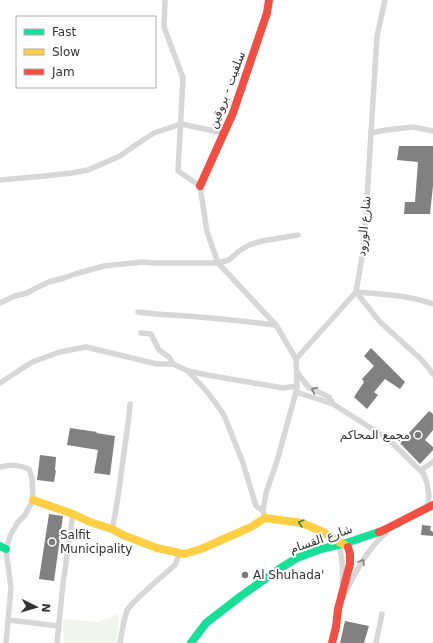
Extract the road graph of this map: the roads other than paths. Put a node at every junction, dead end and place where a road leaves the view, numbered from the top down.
1 (165, 0) edge
2 (269, 0) edge
3 (385, 0) edge
4 (181, 124) junction
5 (433, 131) edge
6 (224, 133) junction
7 (370, 133) junction
8 (0, 180) edge
9 (200, 186) junction
10 (298, 235) dead end
11 (218, 263) junction
12 (356, 292) junction
13 (0, 303) edge
14 (433, 304) edge
15 (138, 312) dead end
16 (276, 325) junction
17 (140, 333) dead end
18 (296, 359) junction
19 (173, 364) junction
20 (188, 371) junction
21 (297, 372) junction
22 (433, 374) edge
23 (0, 383) edge
24 (297, 386) junction
25 (296, 392) junction
26 (130, 404) dead end
27 (333, 404) junction
28 (433, 462) edge
29 (0, 467) edge
30 (421, 470) junction
31 (33, 500) junction
32 (430, 508) edge
33 (73, 514) junction
34 (264, 514) junction
35 (112, 529) junction
36 (386, 533) junction
37 (342, 546) junction
38 (3, 547) edge
39 (180, 554) junction
40 (338, 610) junction
41 (382, 614) dead end
42 (9, 620) junction
43 (59, 626) junction
44 (6, 643) edge
45 (57, 643) edge
46 (120, 643) edge
47 (191, 643) edge
48 (195, 643) edge
49 (331, 643) edge
50 (376, 643) edge

1 - 4 street
2 - 6 main road, سلفيت - بروقين
3 - 7 street, شارع الورود
4 - 6 street
4 - 8 street
4 - 9 street
5 - 7 street
6 - 9 main road, سلفيت - بروقين
7 - 12 street, شارع الورود
9 - 11 street
10 - 11 street
11 - 13 street
11 - 16 street
12 - 14 street
12 - 18 street
12 - 22 street
15 - 16 street
16 - 18 street
17 - 19 street
18 - 21 street
19 - 20 street
19 - 23 street
20 - 24 street
20 - 34 street
21 - 24 street
27 -> 21 street
24 - 25 street
25 - 27 street
25 - 34 street
26 - 35 street
27 - 30 street
28 - 30 street
29 - 31 street
30 - 32 street
31 - 33 main road
31 - 38 street
32 - 36 main road
32 - 37 main road, شارع القسام
33 - 35 main road
33 - 43 street
37 -> 34 main road
34 - 39 main road
35 - 39 main road
36 - 37 main road
40 -> 36 street
37 - 40 main road
37 - 47 main road, شارع القسام
37 - 48 main road, شارع القسام
37 - 49 street
38 - 42 street
39 - 46 street
40 - 49 main road
41 - 50 street
42 - 43 street
42 - 44 street
43 - 45 street

